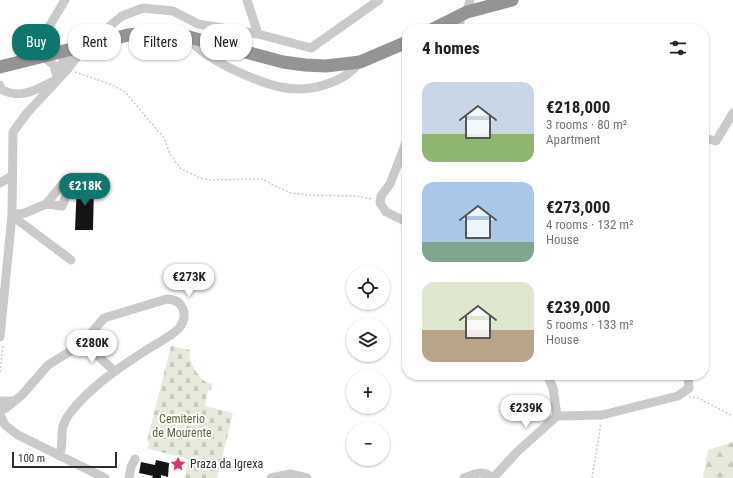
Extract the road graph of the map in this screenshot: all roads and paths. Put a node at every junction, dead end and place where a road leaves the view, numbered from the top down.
1 (65, 0) edge
2 (247, 0) edge
3 (379, 0) edge
4 (512, 0) edge
5 (466, 9) edge
6 (112, 24) edge
7 (441, 24) edge
8 (460, 24) edge
9 (258, 34) junction
10 (192, 38) edge
11 (192, 42) edge
12 (402, 44) edge
13 (68, 50) edge
14 (63, 51) junction
15 (60, 52) edge
16 (27, 60) edge
17 (47, 60) edge
18 (74, 60) edge
19 (360, 62) junction
20 (0, 67) edge
21 (68, 68) junction
22 (56, 80) junction
23 (0, 85) edge
24 (733, 113) edge
25 (709, 139) edge
26 (402, 153) edge
27 (12, 176) junction
28 (65, 181) dead end
29 (0, 183) edge
30 (68, 191) dead end
31 (380, 202) junction
32 (46, 204) junction
33 (14, 215) junction
34 (402, 220) edge
35 (71, 260) dead end
36 (0, 337) edge
37 (82, 344) junction
38 (114, 371) junction
39 (549, 380) edge
40 (688, 380) edge
41 (678, 396) junction
42 (0, 401) edge
43 (14, 401) junction
44 (0, 411) edge
45 (0, 415) edge
46 (602, 415) junction
47 (557, 416) junction
48 (733, 416) edge
49 (59, 456) junction
50 (135, 459) dead end
51 (502, 467) junction
52 (475, 473) junction
53 (105, 478) edge
54 (129, 478) edge
55 (271, 478) edge
56 (307, 478) edge
57 (464, 478) edge
58 (493, 478) edge
59 (592, 478) edge

1 - 14 street
2 - 9 street
3 - 9 street
4 - 5 highway
5 - 7 highway
5 - 8 street
6 - 9 street
10 - 19 highway
11 - 19 street
12 - 19 highway
13 - 14 highway
14 - 15 highway
14 - 21 street
14 - 22 street
16 - 20 highway
17 - 22 street
18 - 21 street
21 - 22 street
21 - 31 path
22 - 23 street
22 - 27 street
24 - 25 street
26 - 31 street
27 - 29 street
27 - 33 street
28 - 32 street
30 - 32 street
31 - 34 street
32 - 33 street
33 - 35 street
33 - 36 street
37 - 38 street
37 - 38 street
37 - 43 street
38 - 49 street
39 - 47 street
40 - 41 street
41 - 46 street
41 - 48 path
42 - 43 street
43 - 44 street
45 - 49 street
46 - 47 street
46 - 59 path
47 - 51 street
49 - 53 street
50 - 54 street
51 - 52 street
51 - 58 street
52 - 57 street
52 - 58 street
55 - 56 street

